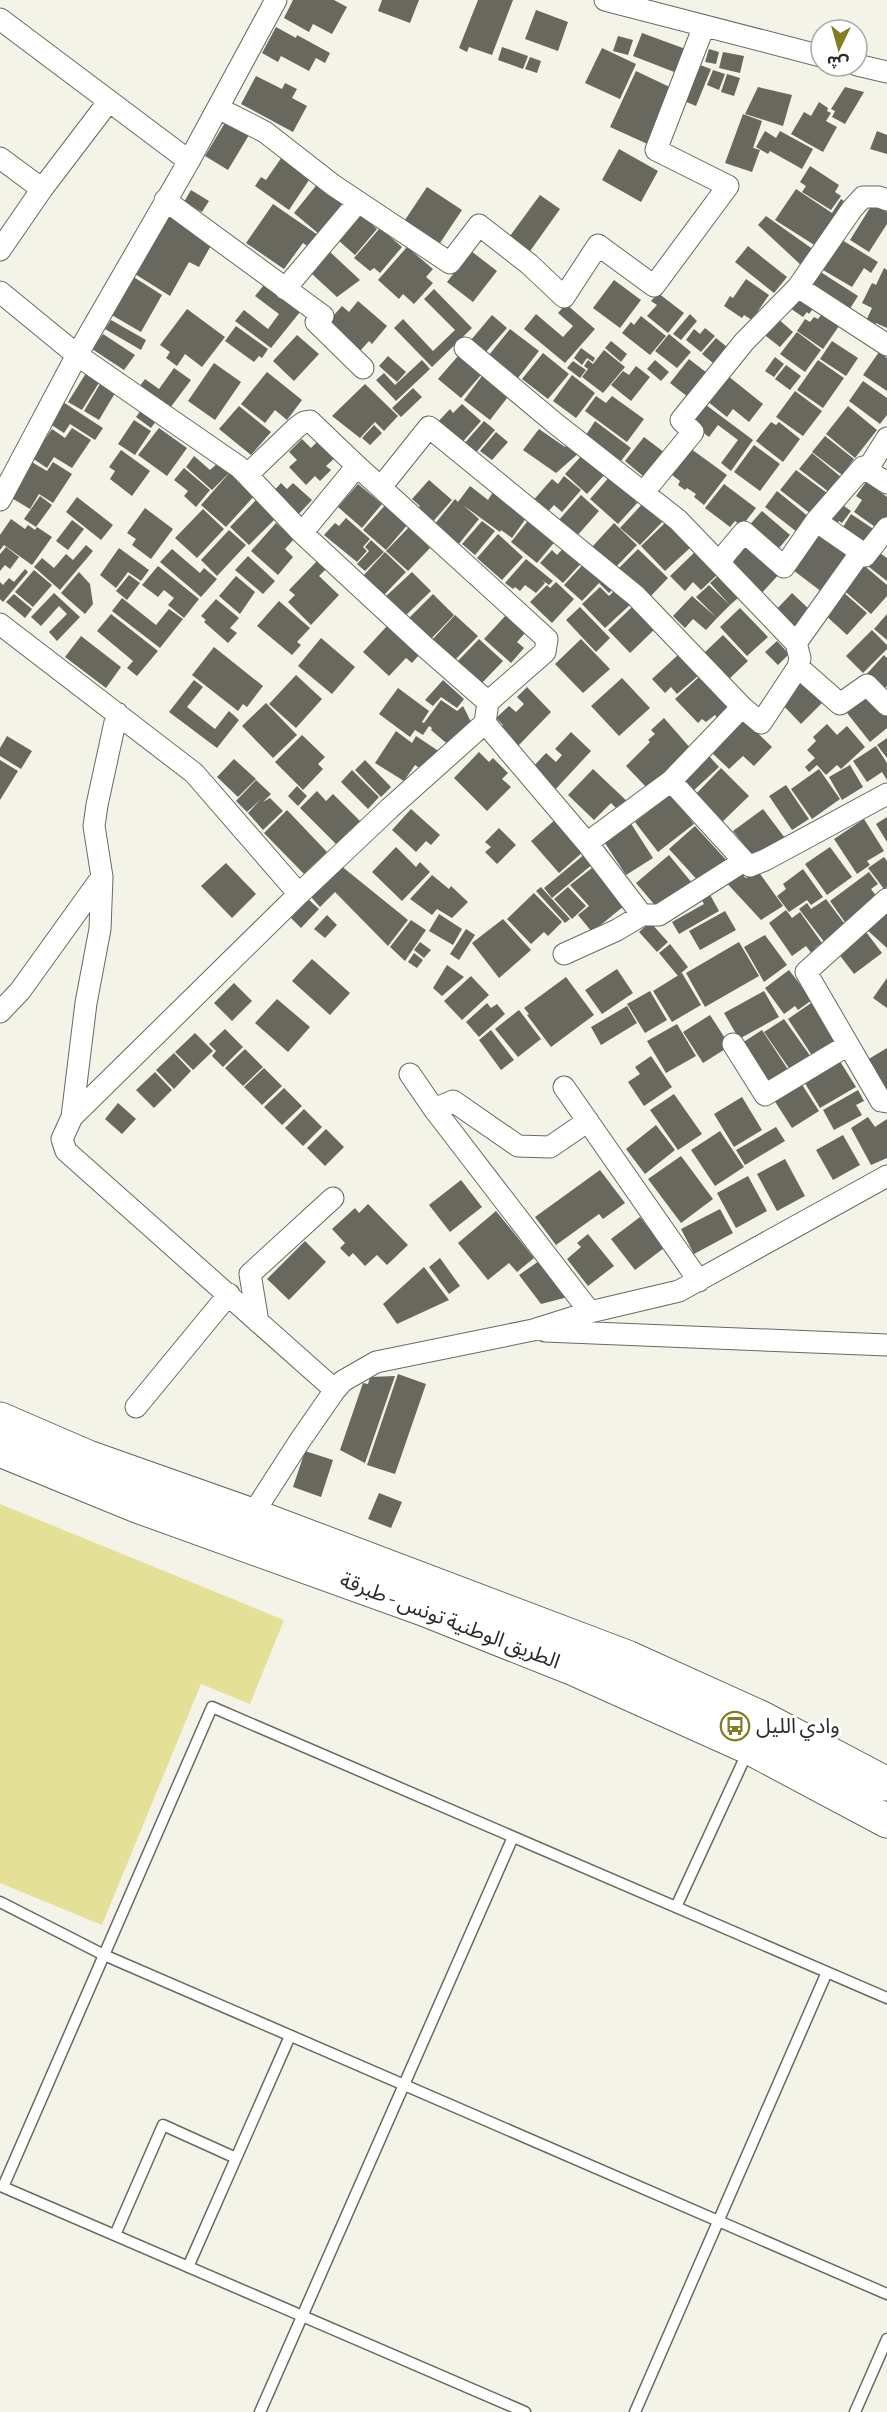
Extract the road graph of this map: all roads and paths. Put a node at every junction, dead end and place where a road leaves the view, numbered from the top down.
1 (276, 0) edge
2 (605, 0) edge
3 (0, 19) edge
4 (704, 26) junction
5 (809, 53) edge
6 (869, 68) edge
7 (887, 72) edge
8 (108, 101) junction
9 (218, 108) junction
10 (0, 158) edge
11 (189, 161) junction
12 (42, 189) junction
13 (165, 200) junction
14 (887, 201) edge
15 (358, 202) junction
16 (0, 250) edge
17 (798, 287) junction
18 (285, 289) junction
19 (0, 292) edge
20 (887, 345) edge
21 (465, 348) dead end
22 (77, 355) junction
23 (363, 368) dead end
24 (887, 438) edge
25 (357, 466) junction
26 (867, 470) junction
27 (247, 475) junction
28 (887, 483) edge
29 (381, 487) junction
30 (644, 493) junction
31 (0, 500) edge
32 (816, 521) junction
33 (887, 528) edge
34 (302, 532) junction
35 (861, 552) junction
36 (719, 562) junction
37 (0, 624) edge
38 (796, 643) junction
39 (798, 667) junction
40 (489, 702) junction
41 (887, 705) edge
42 (742, 707) junction
43 (117, 713) junction
44 (485, 723) junction
45 (671, 781) junction
46 (887, 794) edge
47 (587, 843) junction
48 (744, 861) junction
49 (102, 877) junction
50 (299, 894) junction
51 (887, 899) edge
52 (642, 915) junction
53 (564, 954) dead end
54 (0, 1012) edge
55 (733, 1044) dead end
56 (848, 1044) junction
57 (411, 1074) dead end
58 (564, 1087) dead end
59 (887, 1102) edge
60 (434, 1109) junction
61 (72, 1117) junction
62 (588, 1121) junction
63 (887, 1176) edge
64 (333, 1198) dead end
65 (699, 1281) junction
66 (229, 1294) junction
67 (590, 1312) junction
68 (258, 1322) junction
69 (533, 1330) junction
70 (887, 1345) edge
71 (335, 1390) junction
72 (136, 1407) dead end
73 (0, 1419) edge
74 (0, 1449) edge
75 (252, 1515) junction
76 (756, 1733) junction
77 (887, 1784) edge
78 (887, 1821) edge
79 (513, 1837) junction
80 (0, 1902) edge
81 (676, 1907) junction
82 (104, 1955) junction
83 (827, 1972) junction
84 (887, 1998) edge
85 (290, 2036) junction
86 (404, 2085) junction
87 (236, 2158) junction
88 (2, 2186) edge
89 (719, 2221) junction
90 (115, 2235) junction
91 (188, 2267) junction
92 (887, 2294) edge
93 (303, 2316) junction
94 (887, 2339) edge
95 (260, 2412) edge
96 (525, 2412) edge
97 (636, 2412) edge
98 (855, 2412) edge

1 - 9 street
2 - 4 street
3 - 8 street
4 - 5 street
4 - 15 street
6 - 7 street
8 - 11 street
8 - 12 street
9 - 11 street
9 - 15 street
10 - 12 street
11 - 13 street
12 - 16 street
13 - 18 street
13 - 22 street
14 - 17 street
15 - 18 street
17 - 20 street
17 - 30 street
18 - 23 street
19 - 22 street
21 - 30 street
22 - 27 street
22 - 31 street
24 - 26 street
25 - 27 street
25 - 29 street
25 - 34 street
26 - 28 street
26 - 32 street
27 - 34 street
29 - 40 street
29 - 42 street
30 - 36 street
32 - 35 street
32 - 36 street
33 - 35 street
34 - 40 street
35 - 38 street
36 - 38 street
37 - 43 street
38 - 39 street
39 - 41 street
39 - 42 street
40 - 44 street
42 - 45 street
43 - 49 street
43 - 50 street
44 - 47 street
44 - 50 street
45 - 47 street
45 - 48 street
46 - 48 street
47 - 52 street
48 - 52 street
49 - 54 street
49 - 61 street
50 - 61 street
51 - 56 street
52 - 53 street
55 - 56 street
56 - 59 street
57 - 60 street
58 - 62 street
60 - 62 street
60 - 67 street
61 - 66 street
62 - 65 street
63 - 65 street
64 - 68 street
65 - 67 street
66 - 68 street
66 - 72 street
67 - 69 street
68 - 71 street
69 - 70 street
69 - 71 street
71 - 75 street
73 - 75 main road, الطريق الوطنية تونس - طبرقة
74 - 76 main road, الطريق الوطنية تونس - طبرقة
75 - 76 main road, الطريق الوطنية تونس - طبرقة
76 - 77 main road, الطريق الوطنية تونس - طبرقة
76 - 78 main road, الطريق الوطنية تونس - طبرقة
76 - 81 lane
79 - 81 lane
79 - 82 lane
79 - 86 lane
80 - 82 lane
81 - 83 lane
82 - 85 lane
82 - 88 lane
83 - 84 lane
83 - 89 lane
85 - 86 lane
85 - 87 lane
86 - 89 lane
86 - 93 lane
87 - 90 lane
87 - 91 lane
88 - 90 lane
89 - 92 lane
89 - 97 lane
90 - 91 lane
91 - 93 lane
93 - 95 lane
93 - 96 lane
94 - 98 lane

